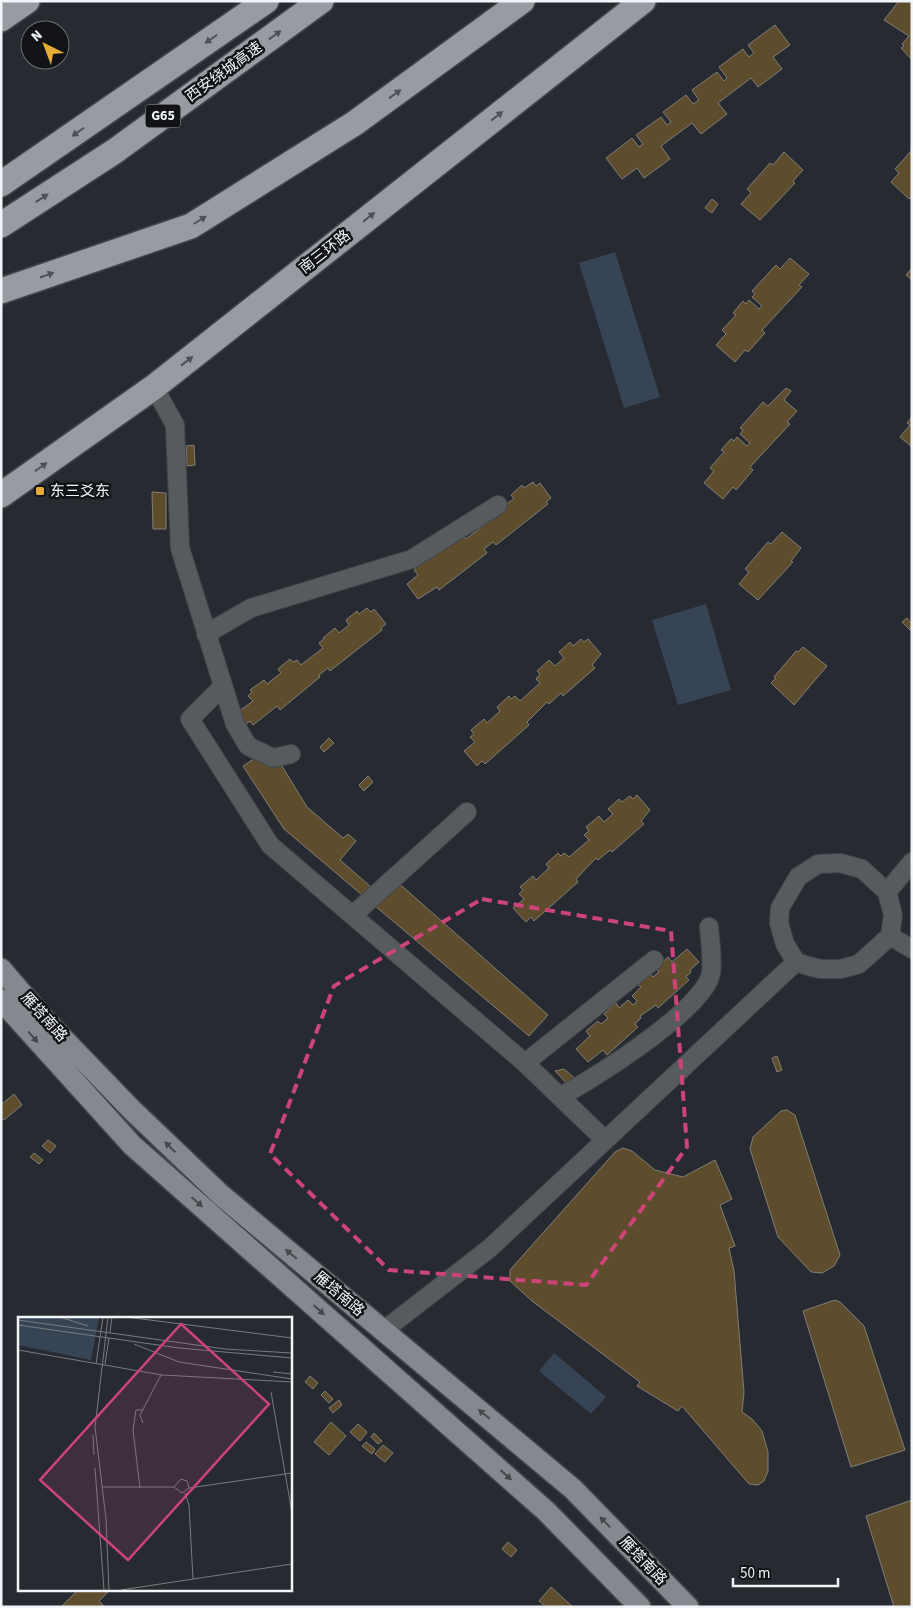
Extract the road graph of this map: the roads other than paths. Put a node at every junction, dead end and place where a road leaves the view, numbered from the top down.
1 (27, 1) edge
2 (266, 1) edge
3 (321, 1) edge
4 (522, 1) edge
5 (643, 1) edge
6 (1, 19) edge
7 (1, 184) edge
8 (1, 225) edge
9 (1, 290) edge
10 (154, 387) junction
11 (1, 495) edge
12 (498, 505) dead end
13 (206, 634) junction
14 (222, 687) junction
15 (291, 754) dead end
16 (467, 812) dead end
17 (912, 862) edge
18 (887, 892) junction
19 (353, 915) junction
20 (710, 927) dead end
21 (890, 936) junction
22 (912, 949) edge
23 (654, 960) dead end
24 (796, 962) junction
25 (1, 969) edge
26 (1, 1000) edge
27 (525, 1063) junction
28 (561, 1096) junction
29 (605, 1140) junction
30 (383, 1331) junction
31 (640, 1607) edge
32 (688, 1607) edge

1 - 6 highway
2 -> 7 highway, G65
8 -> 3 highway, 西安绕城高速 / G65
9 -> 4 highway
10 -> 5 highway, 南三环路
11 -> 10 highway, 南三环路
10 - 13 street
12 - 13 street
13 - 14 street
14 - 15 street
14 - 19 street
16 - 19 street
17 - 18 street
18 - 21 street
18 - 24 street
19 - 27 street
20 - 28 street
21 - 22 street
21 - 24 street
23 - 27 street
24 - 29 street
30 -> 25 main road, 雁塔南路
26 -> 31 main road, 雁塔南路
27 - 28 street
28 - 29 street
29 - 30 street
32 -> 30 main road, 雁塔南路

